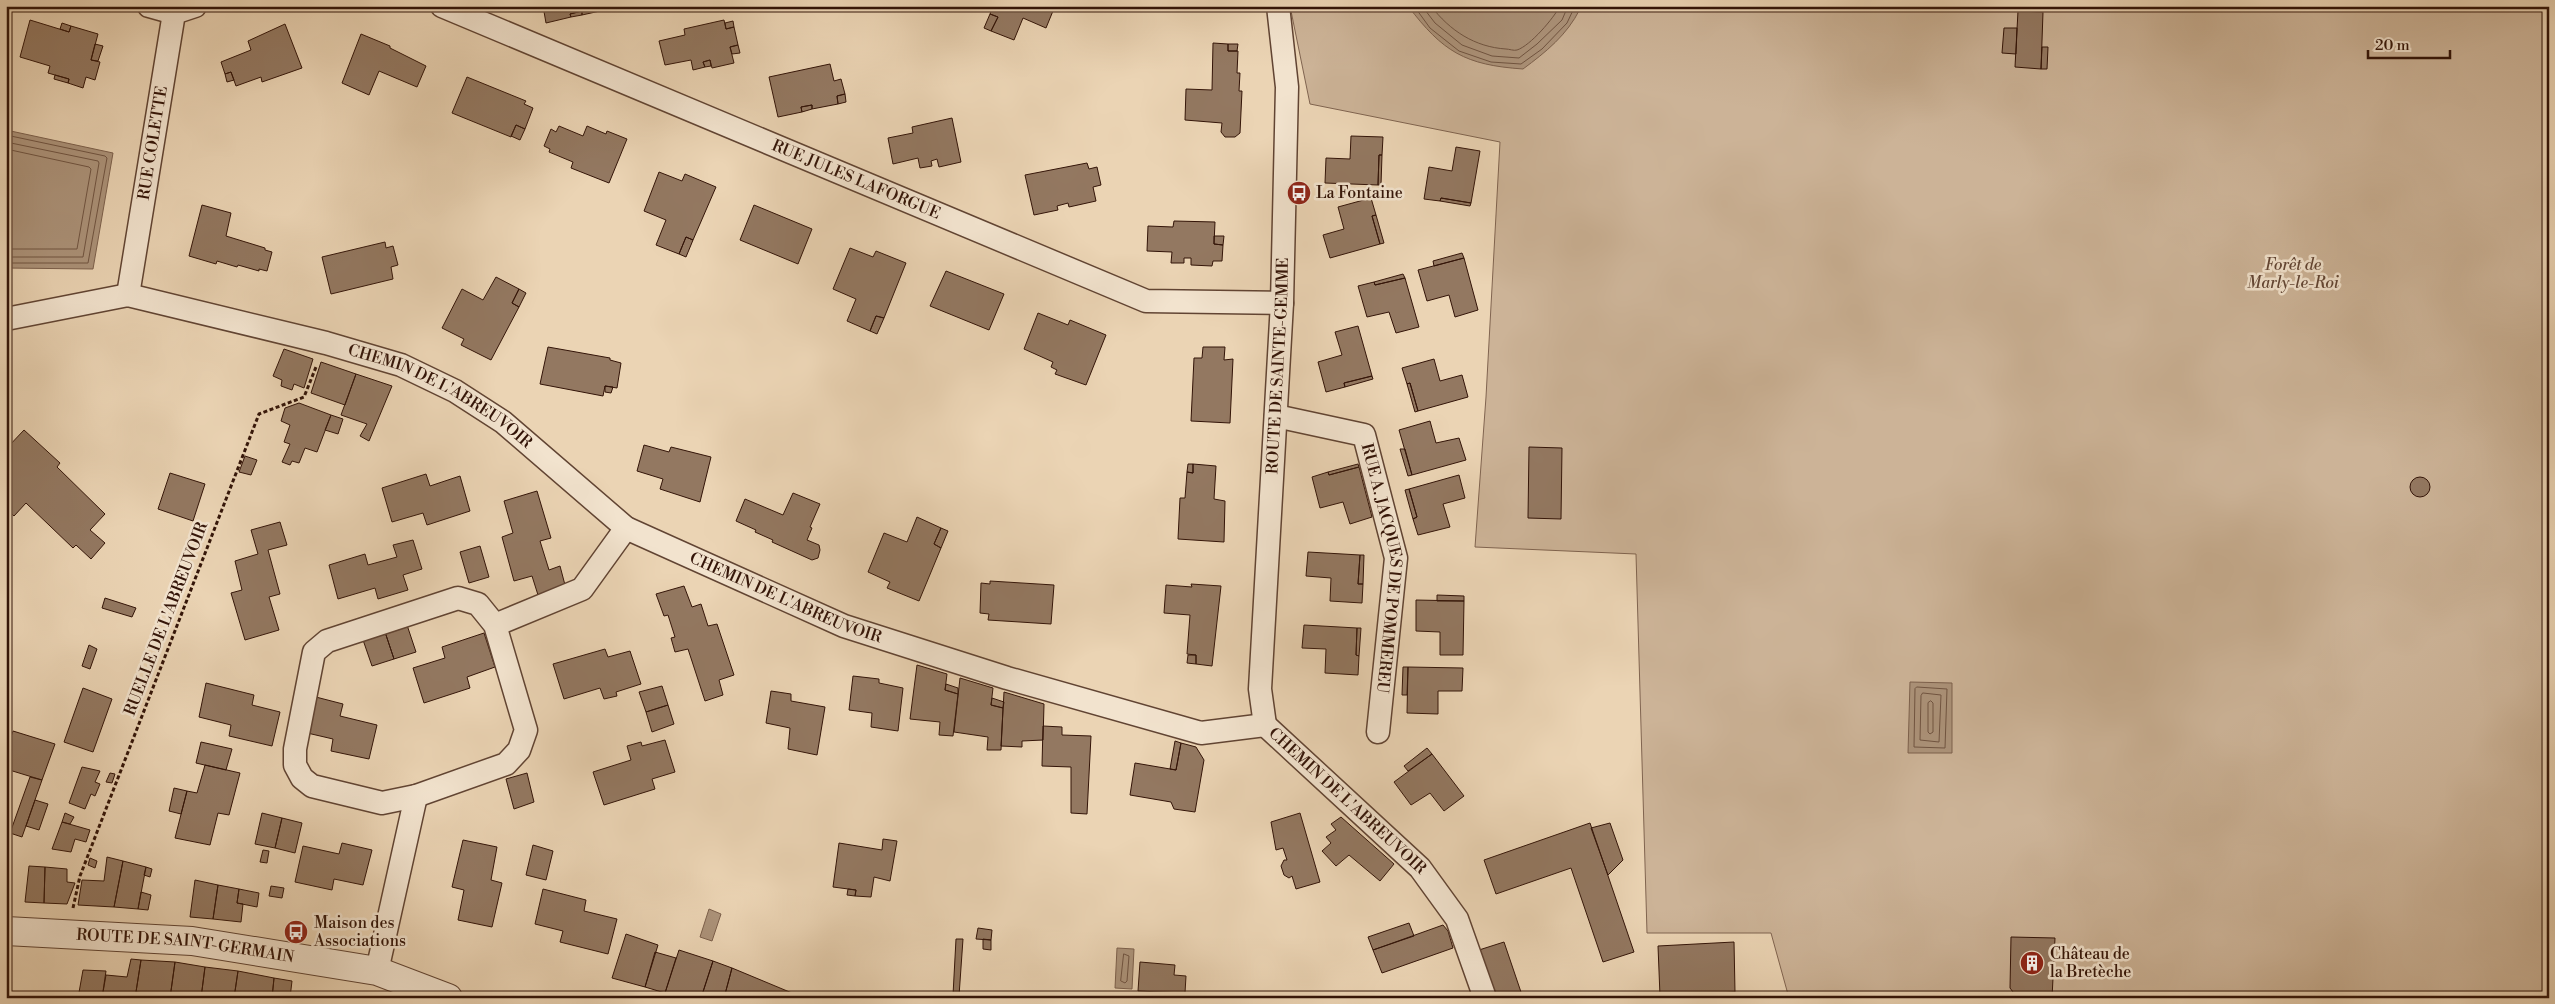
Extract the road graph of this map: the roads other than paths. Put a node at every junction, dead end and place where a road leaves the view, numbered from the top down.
1 (148, 6) edge
2 (196, 6) edge
3 (442, 6) edge
4 (1278, 6) edge
5 (174, 13) junction
6 (128, 295) junction
7 (1282, 303) junction
8 (6, 319) edge
9 (1276, 416) junction
10 (626, 528) junction
11 (495, 625) junction
12 (1265, 724) junction
13 (1378, 732) dead end
14 (416, 796) junction
15 (6, 931) edge
16 (377, 971) junction
17 (448, 998) edge
18 (1485, 998) edge

1 - 5 street
2 - 5 street
3 - 7 street, RUE JULES LAFORGUE
4 - 7 street, ROUTE DE SAINTE-GEMME
5 - 6 street, RUE COLETTE
6 - 8 street, CHEMIN DE L'ABREUVOIR
6 - 10 street, CHEMIN DE L'ABREUVOIR
7 - 9 street, ROUTE DE SAINTE-GEMME
9 - 12 street, ROUTE DE SAINTE-GEMME
9 - 13 street, RUE A. JACQUES DE POMMEREU
10 - 11 street
10 - 12 street, CHEMIN DE L'ABREUVOIR
11 - 14 street
11 - 14 street
12 - 18 street, CHEMIN DE L'ABREUVOIR
14 - 16 street
15 - 16 street, ROUTE DE SAINT-GERMAIN
16 - 17 street, ROUTE DE SAINT-GERMAIN

